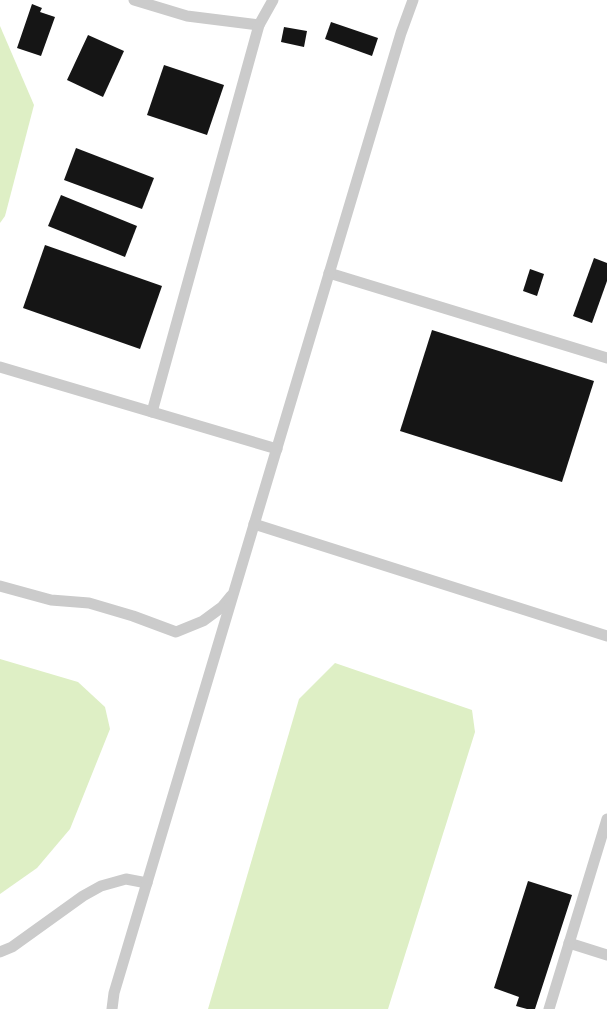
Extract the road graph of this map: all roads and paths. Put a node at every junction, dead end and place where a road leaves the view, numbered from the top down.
1 (134, 0) edge
2 (273, 0) edge
3 (413, 0) edge
4 (259, 25) junction
5 (329, 273) junction
6 (607, 358) edge
7 (0, 367) edge
8 (152, 412) junction
9 (276, 449) junction
10 (254, 524) junction
11 (0, 586) edge
12 (233, 593) junction
13 (607, 636) edge
14 (607, 819) edge
15 (147, 883) junction
16 (569, 943) junction
17 (0, 952) edge
18 (607, 955) edge
19 (112, 1009) edge
20 (549, 1009) edge

1 - 4 lane
2 - 4 lane
3 - 5 lane
4 - 8 lane
5 - 6 lane
5 - 9 lane
7 - 8 lane
8 - 9 lane
9 - 10 lane
10 - 12 lane
10 - 13 lane
11 - 12 lane
12 - 15 lane
14 - 16 lane
15 - 17 lane
15 - 19 lane
16 - 18 lane
16 - 20 lane

